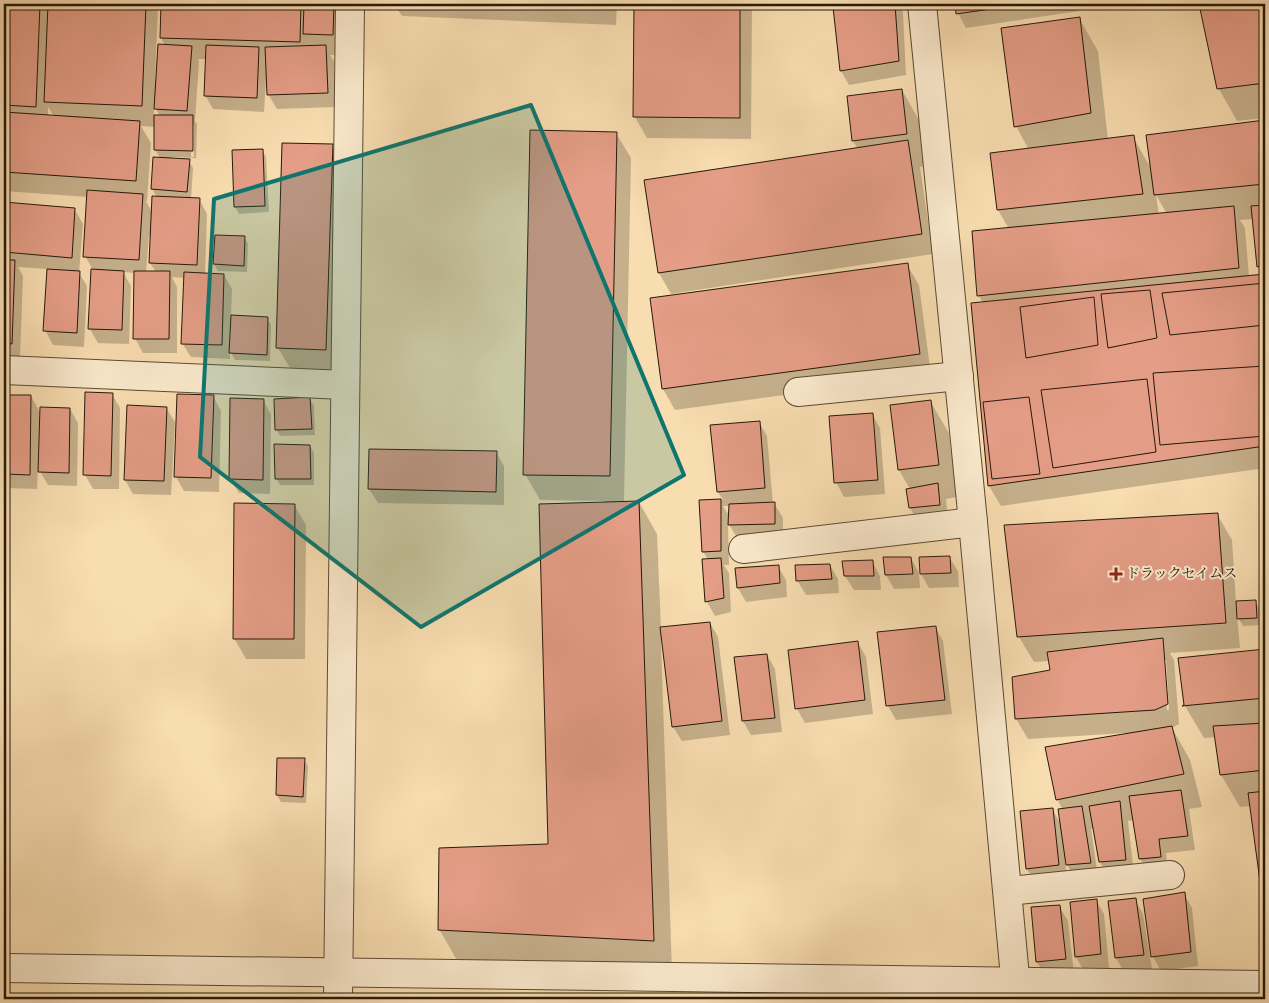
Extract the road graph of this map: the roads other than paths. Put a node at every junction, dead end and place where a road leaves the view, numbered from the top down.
1 (350, 4) edge
2 (922, 4) edge
3 (4, 370) edge
4 (959, 376) junction
5 (345, 385) junction
6 (798, 392) dead end
7 (973, 522) junction
8 (743, 549) dead end
9 (1170, 875) dead end
10 (1008, 891) junction
11 (4, 968) edge
12 (338, 972) junction
13 (1265, 985) edge
14 (1016, 990) edge
15 (338, 999) edge

1 - 5 street
2 - 4 street
3 - 5 street
4 - 6 street
4 - 7 street
5 - 12 street
7 - 8 street
7 - 10 street
9 - 10 street
10 - 14 street
11 - 12 street
12 - 14 street
12 - 15 street
13 - 14 street

